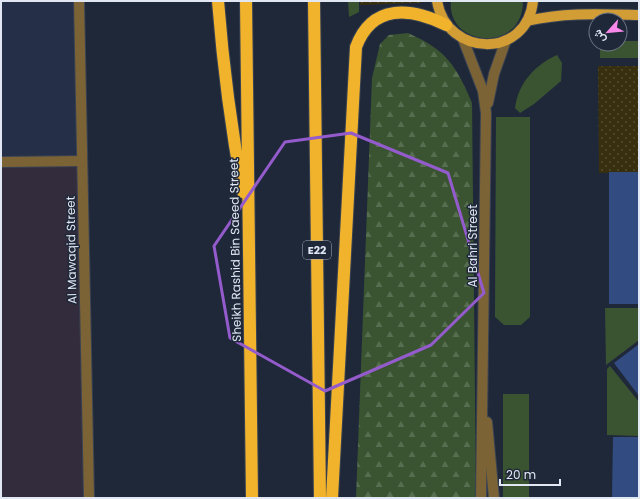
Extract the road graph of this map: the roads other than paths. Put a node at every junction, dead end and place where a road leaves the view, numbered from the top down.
1 (79, 1) edge
2 (218, 1) edge
3 (246, 1) edge
4 (314, 1) edge
5 (437, 1) edge
6 (534, 1) edge
7 (639, 15) edge
8 (527, 21) junction
9 (446, 25) junction
10 (463, 39) junction
11 (506, 40) junction
12 (486, 113) junction
13 (82, 161) junction
14 (1, 162) edge
15 (249, 226) junction
16 (484, 378) junction
17 (88, 498) edge
18 (252, 498) edge
19 (320, 498) edge
20 (332, 498) edge
21 (481, 498) edge
22 (494, 498) edge

1 - 13 street, Al Mawaqid Street
2 - 15 highway
3 - 15 highway, Sheikh Rashid Bin Saeed Street
4 - 19 highway, E22
5 - 9 main road
6 - 8 main road
7 - 8 main road
8 - 11 main road
9 - 10 main road
9 - 20 highway
10 - 11 main road
10 - 12 street, Al Bahri Street
11 - 12 street, Al Bahri Street
12 - 16 street, Al Bahri Street
13 - 14 street
13 - 17 street, Al Mawaqid Street
15 - 18 highway, Sheikh Rashid Bin Saeed Street
16 - 21 street, Al Bahri Street
16 - 22 street, Al Bahri Street

